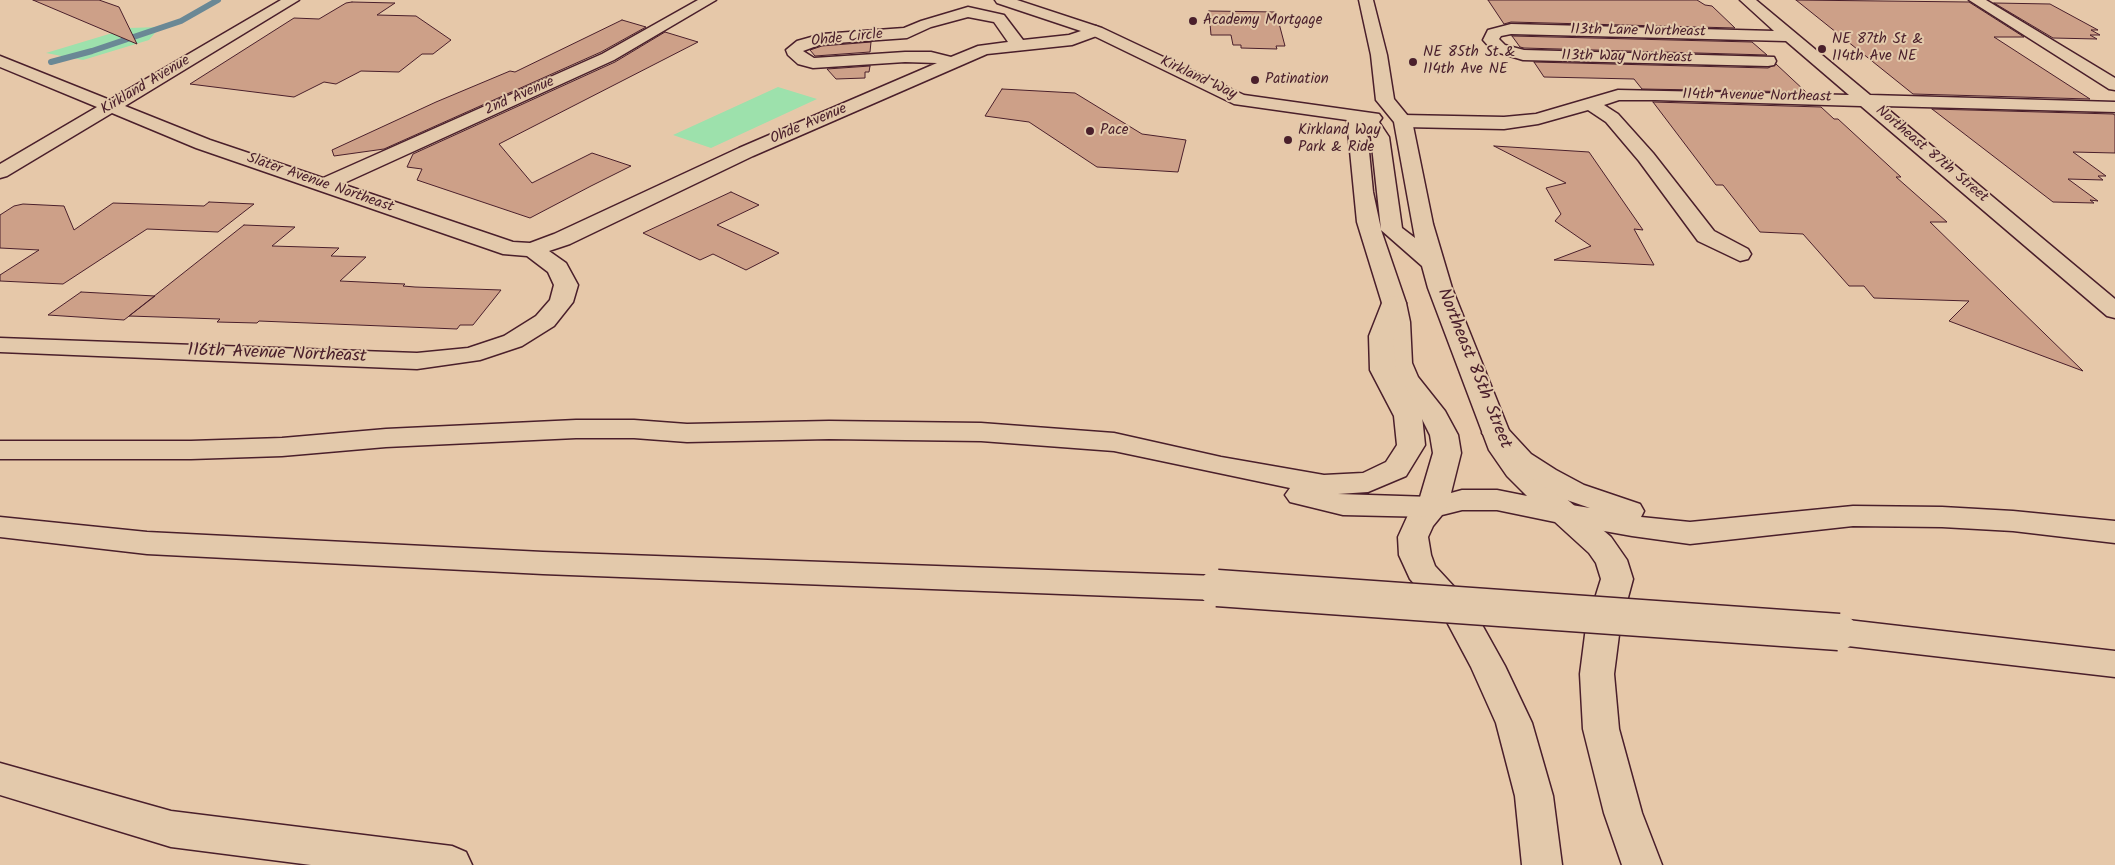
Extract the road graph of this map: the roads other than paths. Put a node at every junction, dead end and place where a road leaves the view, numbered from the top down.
1 (292, 0) edge
2 (709, 0) edge
3 (1002, 0) edge
4 (1366, 0) edge
5 (1747, 0) edge
6 (1976, 0) edge
7 (1096, 32) junction
8 (1625, 32) junction
9 (1789, 36) junction
10 (1491, 40) joint
11 (1018, 44) junction
12 (1649, 58) junction
13 (0, 61) edge
14 (1768, 61) dead end
15 (952, 62) junction
16 (2115, 85) edge
17 (1385, 100) junction
18 (1865, 100) junction
19 (1590, 103) junction
20 (2115, 106) edge
21 (111, 107) junction
22 (1356, 116) junction
23 (1403, 121) junction
24 (0, 172) edge
25 (326, 184) junction
26 (532, 250) junction
27 (1740, 254) dead end
28 (1432, 262) junction
29 (1394, 302) junction
30 (2115, 311) edge
31 (0, 345) edge
32 (1496, 434) junction
33 (0, 450) edge
34 (1221, 466) junction
35 (1432, 507) junction
36 (1565, 514) junction
37 (1774, 525) junction
38 (0, 527) edge
39 (2115, 532) edge
40 (2115, 664) edge
41 (0, 779) edge
42 (452, 865) edge
43 (1542, 865) edge
44 (1642, 865) edge

1 - 21 main road, Kirkland Avenue
2 - 25 main road, 2nd Avenue
3 - 7 main road, Kirkland Way
4 - 17 main road
5 - 9 main road, Northeast 87th Street
6 - 16 main road
7 - 11 main road, Ohde Avenue
7 - 22 main road, Kirkland Way
8 - 9 main road, 113th Lane Northeast
8 - 10 main road, 113th Lane Northeast
8 - 12 main road
9 - 18 main road, Northeast 87th Street
10 - 12 main road, 113th Way Northeast
11 - 15 main road, Ohde Avenue
11 - 15 main road, Ohde Circle
12 - 14 main road, 113th Way Northeast
13 - 21 main road, Slater Avenue Northeast
15 - 26 main road, Ohde Avenue
17 - 22 main road
17 - 23 main road
18 - 19 main road, 114th Avenue Northeast
18 - 20 main road, 114th Avenue Northeast
18 - 30 main road, Northeast 87th Street
19 - 23 main road, 114th Avenue Northeast
19 - 27 main road
21 - 24 main road, Kirkland Avenue
21 - 25 main road, Slater Avenue Northeast
22 - 23 main road, Kirkland Way
22 - 28 main road
22 - 29 main road
23 - 28 main road, Northeast 85th Street
25 - 26 main road, Slater Avenue Northeast
26 - 31 main road, 116th Avenue Northeast
28 - 32 main road, Northeast 85th Street
29 - 34 main road
29 - 35 main road
32 - 36 main road, Northeast 85th Street
32 - 37 main road
33 - 34 main road
34 - 35 main road
35 - 36 main road
35 - 43 main road
36 - 37 main road
36 - 44 main road, Northeast 85th Street
37 - 39 main road
38 - 40 main road, bridge
41 - 42 main road

